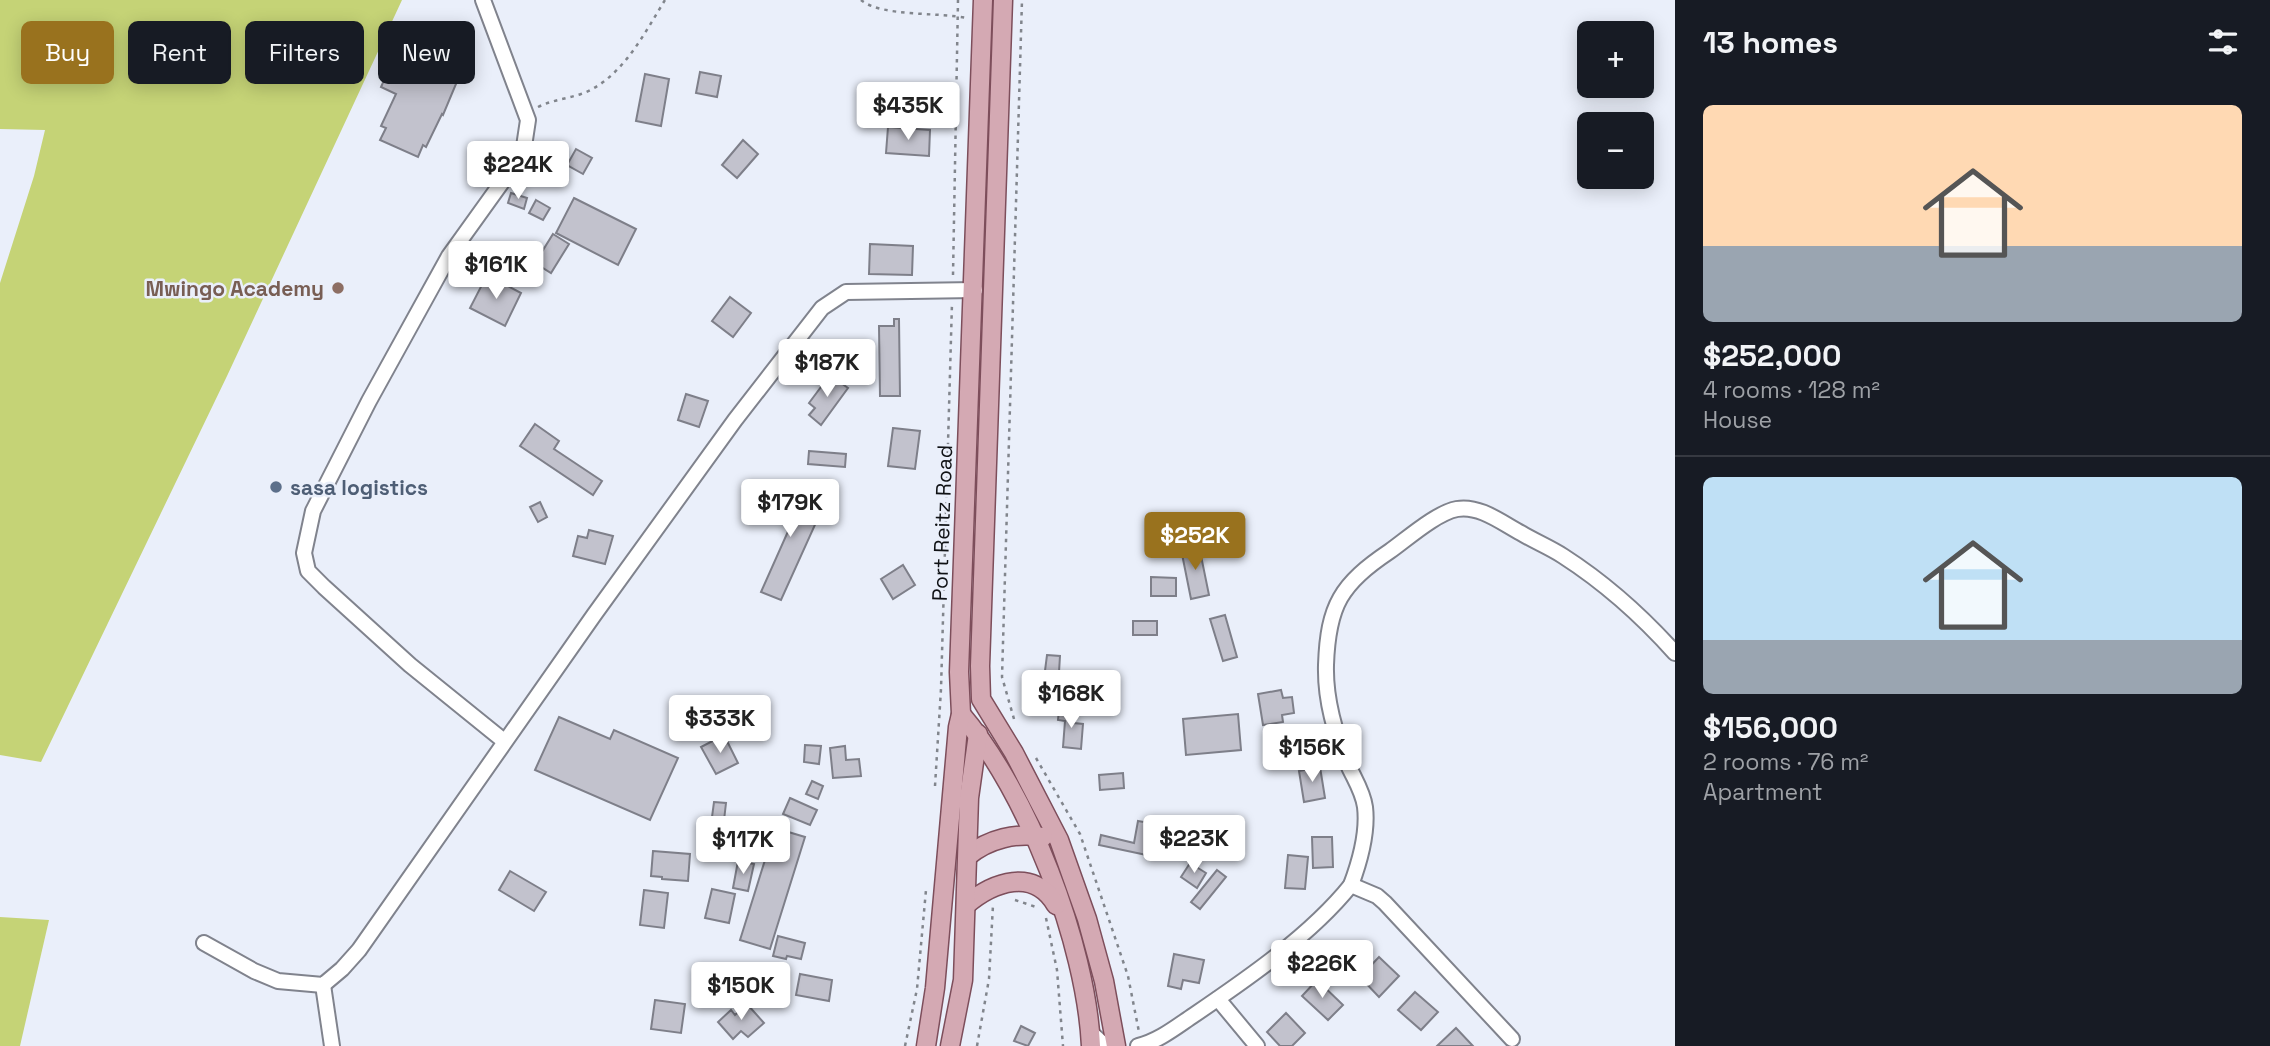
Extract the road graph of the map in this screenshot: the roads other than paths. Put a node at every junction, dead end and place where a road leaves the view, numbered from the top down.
1 (483, 0) edge
2 (983, 0) edge
3 (1003, 0) edge
4 (975, 290) junction
5 (1675, 653) edge
6 (981, 699) junction
7 (961, 714) junction
8 (978, 734) junction
9 (504, 741) junction
10 (1035, 835) junction
11 (1059, 840) junction
12 (968, 856) junction
13 (1351, 885) junction
14 (966, 905) junction
15 (1065, 920) junction
16 (204, 943) dead end
17 (323, 985) junction
18 (1218, 999) junction
19 (1512, 1038) dead end
20 (1091, 1039) edge
21 (1144, 1045) edge
22 (332, 1046) edge
23 (926, 1046) edge
24 (950, 1046) edge
25 (1114, 1046) edge
26 (1257, 1046) edge

1 - 9 street
2 - 4 main road, Port Reitz Road
3 - 6 main road
4 - 7 main road, Port Reitz Road
4 - 9 street
5 - 13 street
6 - 8 street
6 - 11 main road
7 - 8 main road
7 - 23 main road, Port Reitz Road
8 - 10 main road
8 - 12 main road
9 - 17 street
10 - 11 main road
10 - 12 main road
10 - 15 main road
11 - 25 main road
12 - 14 main road
13 - 18 street
13 - 19 street
14 - 15 main road
14 - 24 main road
15 - 20 main road
16 - 17 street
17 - 22 street
18 - 21 street
18 - 26 street
20 - 25 street

